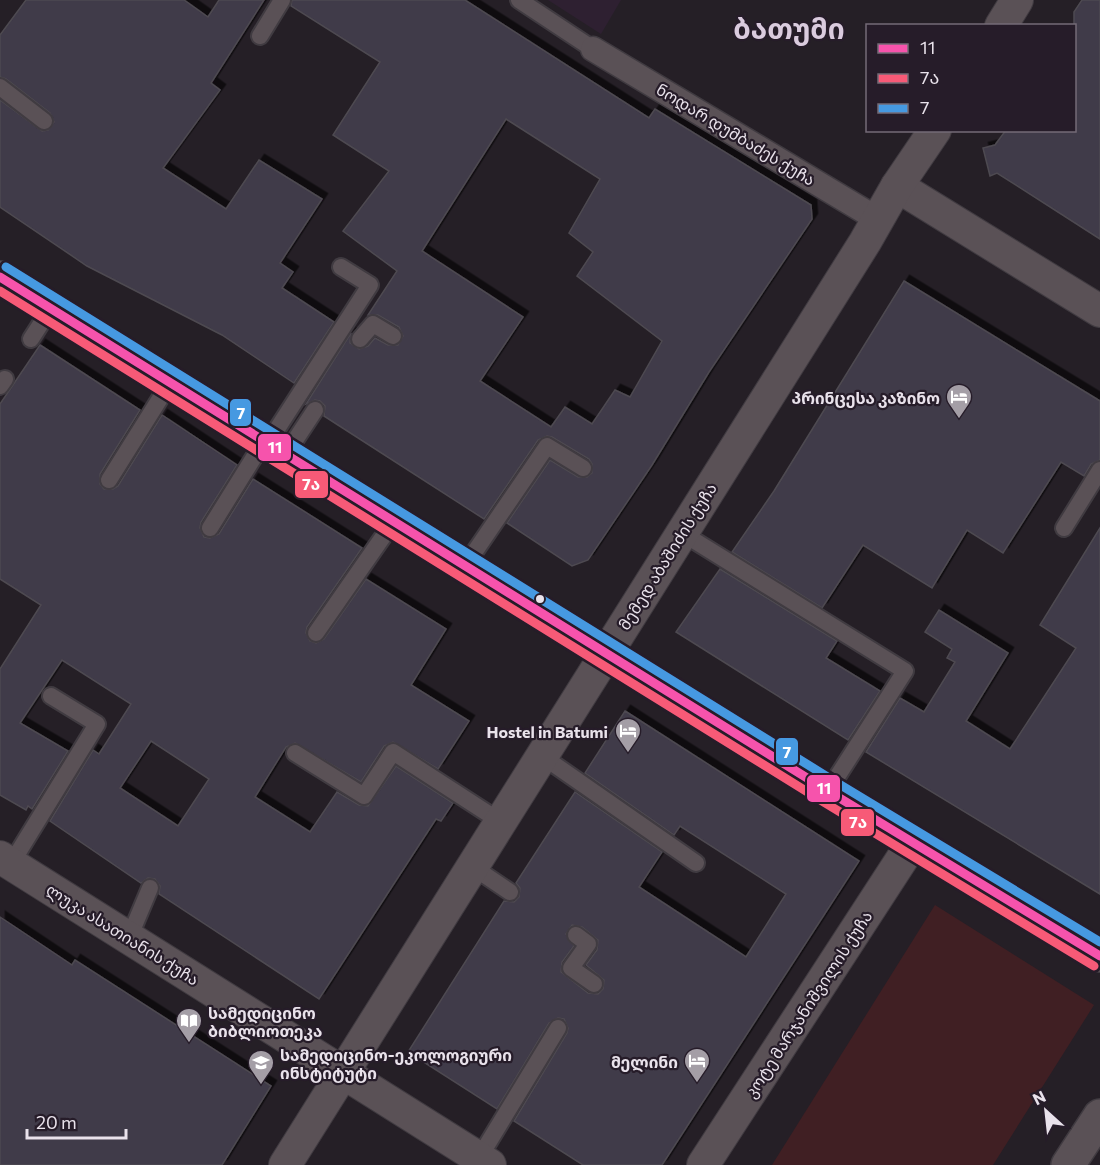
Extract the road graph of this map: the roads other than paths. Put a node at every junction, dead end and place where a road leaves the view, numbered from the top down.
1 (282, 0) edge
2 (519, 0) edge
3 (1017, 0) edge
4 (1002, 24) edge
5 (260, 36) dead end
6 (593, 49) joint
7 (0, 87) edge
8 (40, 113) dead end
9 (934, 132) edge
10 (897, 186) junction
11 (879, 220) junction
12 (341, 267) dead end
13 (0, 277) edge
14 (51, 308) junction
15 (1100, 311) edge
16 (393, 336) dead end
17 (31, 339) dead end
18 (360, 339) dead end
19 (171, 381) junction
20 (315, 410) dead end
21 (273, 446) junction
22 (583, 468) dead end
23 (1100, 470) edge
24 (109, 480) dead end
25 (394, 521) junction
26 (210, 528) dead end
27 (1064, 528) dead end
28 (682, 532) junction
29 (465, 566) junction
30 (316, 633) dead end
31 (606, 653) junction
32 (51, 696) dead end
33 (295, 753) dead end
34 (542, 756) junction
35 (828, 791) junction
36 (501, 822) junction
37 (913, 842) junction
38 (6, 861) edge
39 (696, 863) dead end
40 (473, 867) junction
41 (150, 888) dead end
42 (510, 892) dead end
43 (576, 935) dead end
44 (129, 938) junction
45 (1100, 956) edge
46 (594, 984) dead end
47 (558, 1028) dead end
48 (344, 1072) junction
49 (1100, 1116) edge
50 (484, 1161) edge
51 (285, 1165) edge
52 (703, 1165) edge
53 (1068, 1165) edge

1 - 5 lane
2 - 6 lane
3 - 4 street
6 - 11 street, ნოდარ დუმბაძეს ქუჩა
7 - 8 lane
9 - 10 street, მემედ აბაშიძის ქუჩა
10 - 11 street, მემედ აბაშიძის ქუჩა
10 - 15 street
11 - 28 street, მემედ აბაშიძის ქუჩა
12 - 21 lane
13 - 14 street
14 - 17 lane
14 - 19 street
16 - 18 lane
19 - 21 street
19 - 24 lane
20 - 21 lane
21 - 25 street
21 - 26 lane
22 - 29 lane
23 - 27 lane
25 - 29 street
25 - 30 lane
28 - 31 street, მემედ აბაშიძის ქუჩა
28 - 35 lane
29 - 31 street
31 - 34 street, მემედ აბაშიძის ქუჩა
31 - 35 street
32 - 38 lane
33 - 36 lane
34 - 36 street, მემედ აბაშიძის ქუჩა
34 - 39 lane
35 - 37 street
36 - 40 street, მემედ აბაშიძის ქუჩა
37 - 45 street
37 - 52 street, კოტე მარჯანიშვილის ქუჩა
38 - 44 street, ლუკა ასათიანის ქუჩა
40 - 42 lane
40 - 48 street, მემედ აბაშიძის ქუჩა
41 - 44 lane
43 - 46 lane
44 - 48 street, ლუკა ასათიანის ქუჩა
47 - 50 lane
48 - 50 street, ლუკა ასათიანის ქუჩა
48 - 51 street, მემედ აბაშიძის ქუჩა
49 - 53 street

